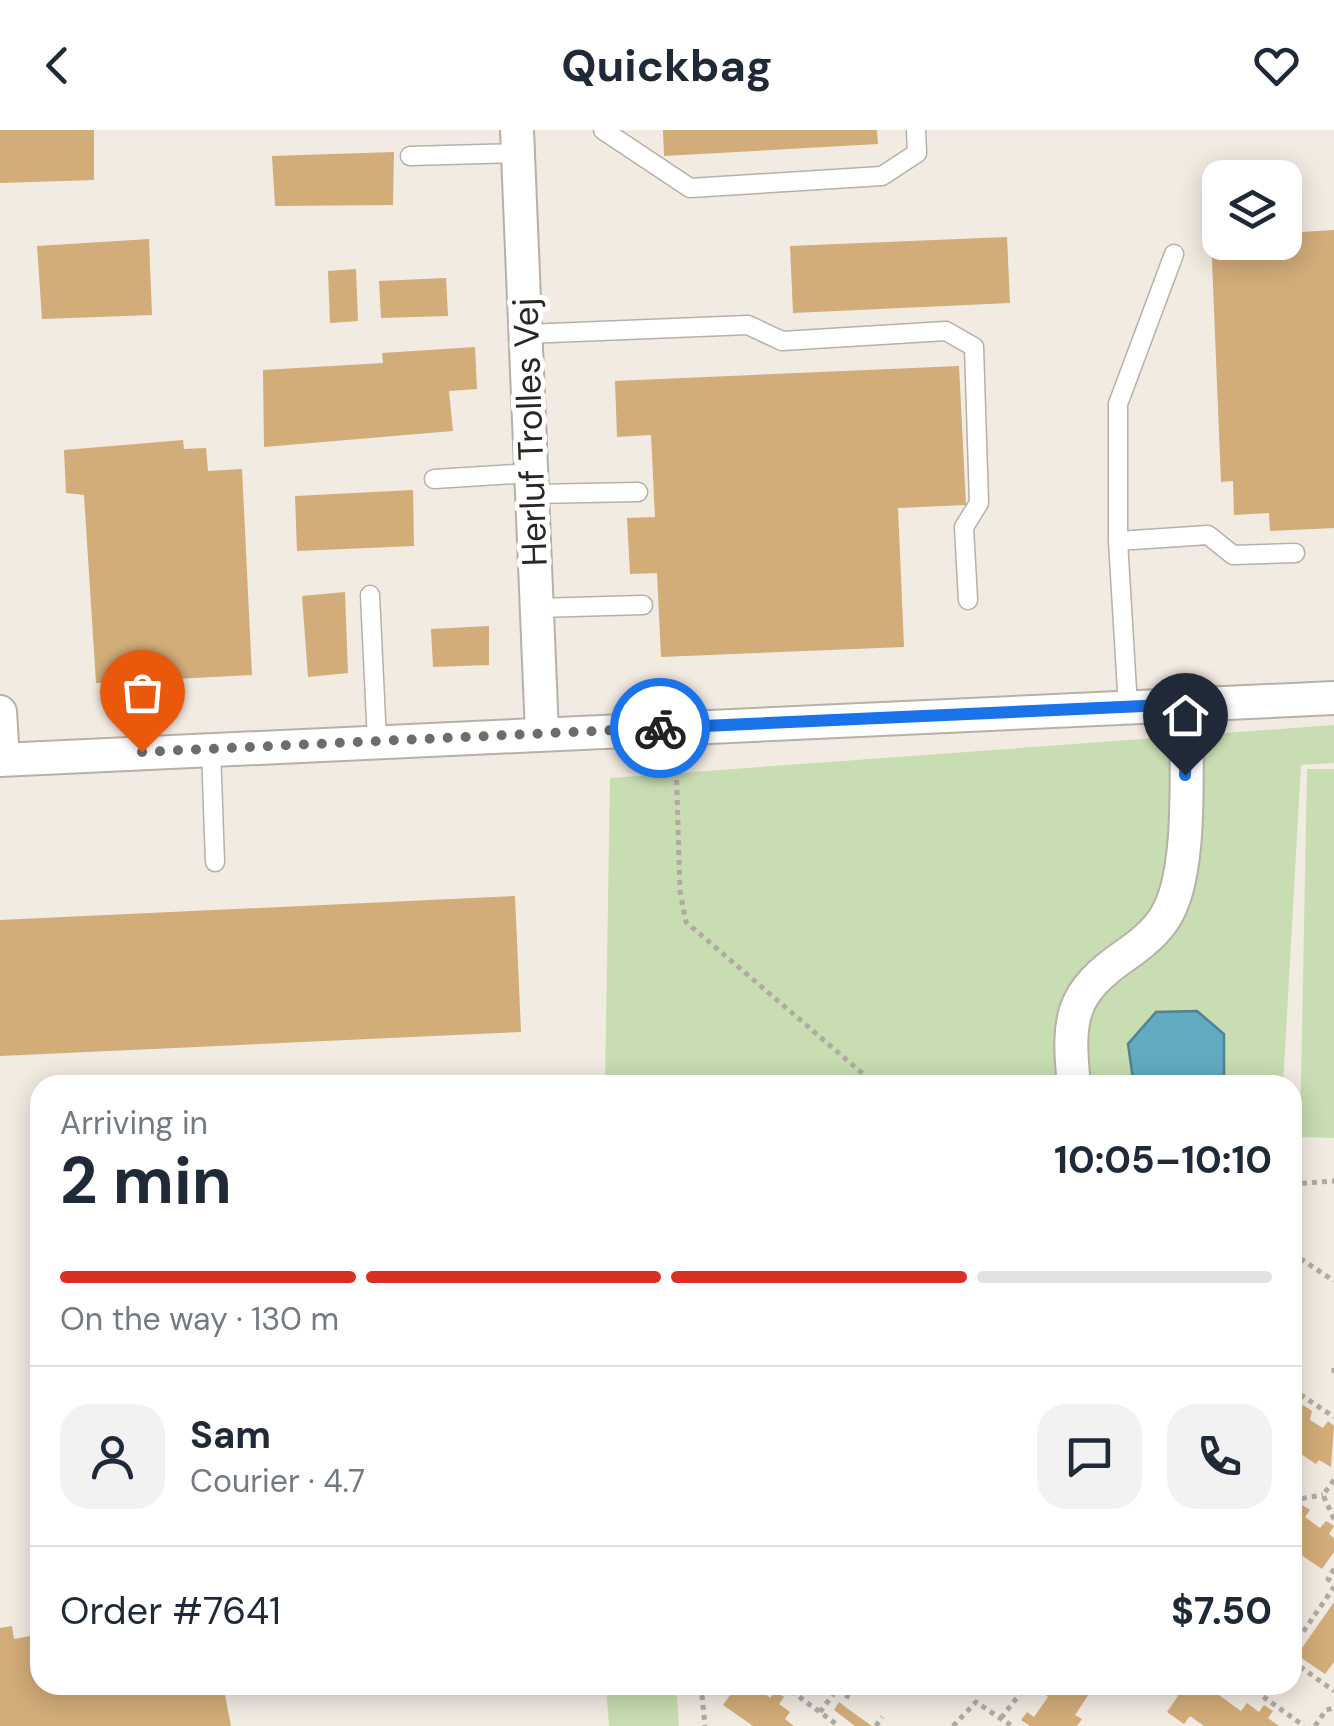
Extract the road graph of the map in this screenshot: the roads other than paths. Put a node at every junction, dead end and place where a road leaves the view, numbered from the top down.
1 (603, 130) edge
2 (916, 130) edge
3 (518, 142) edge
4 (410, 156) dead end
5 (1174, 254) dead end
6 (526, 334) junction
7 (434, 479) dead end
8 (532, 483) junction
9 (638, 492) dead end
10 (1118, 541) junction
11 (1296, 553) dead end
12 (370, 595) dead end
13 (968, 600) dead end
14 (643, 605) dead end
15 (537, 608) junction
16 (1334, 698) edge
17 (1188, 704) junction
18 (1128, 707) junction
19 (0, 712) edge
20 (542, 734) junction
21 (376, 741) junction
22 (211, 749) junction
23 (1, 760) edge
24 (215, 862) dead end
25 (1073, 1075) edge

1 - 2 lane
3 - 4 lane
3 - 6 street, Herluf Trolles Vej
5 - 10 lane
6 - 8 street, Herluf Trolles Vej
6 - 13 lane
7 - 8 lane
8 - 9 lane
8 - 15 street, Herluf Trolles Vej
10 - 11 lane
10 - 18 lane
12 - 21 lane
14 - 15 lane
15 - 20 street, Herluf Trolles Vej
16 - 17 street
17 - 18 street
17 - 25 street
18 - 20 street
19 - 23 street
20 - 21 street
21 - 22 street
22 - 23 street
22 - 24 lane

